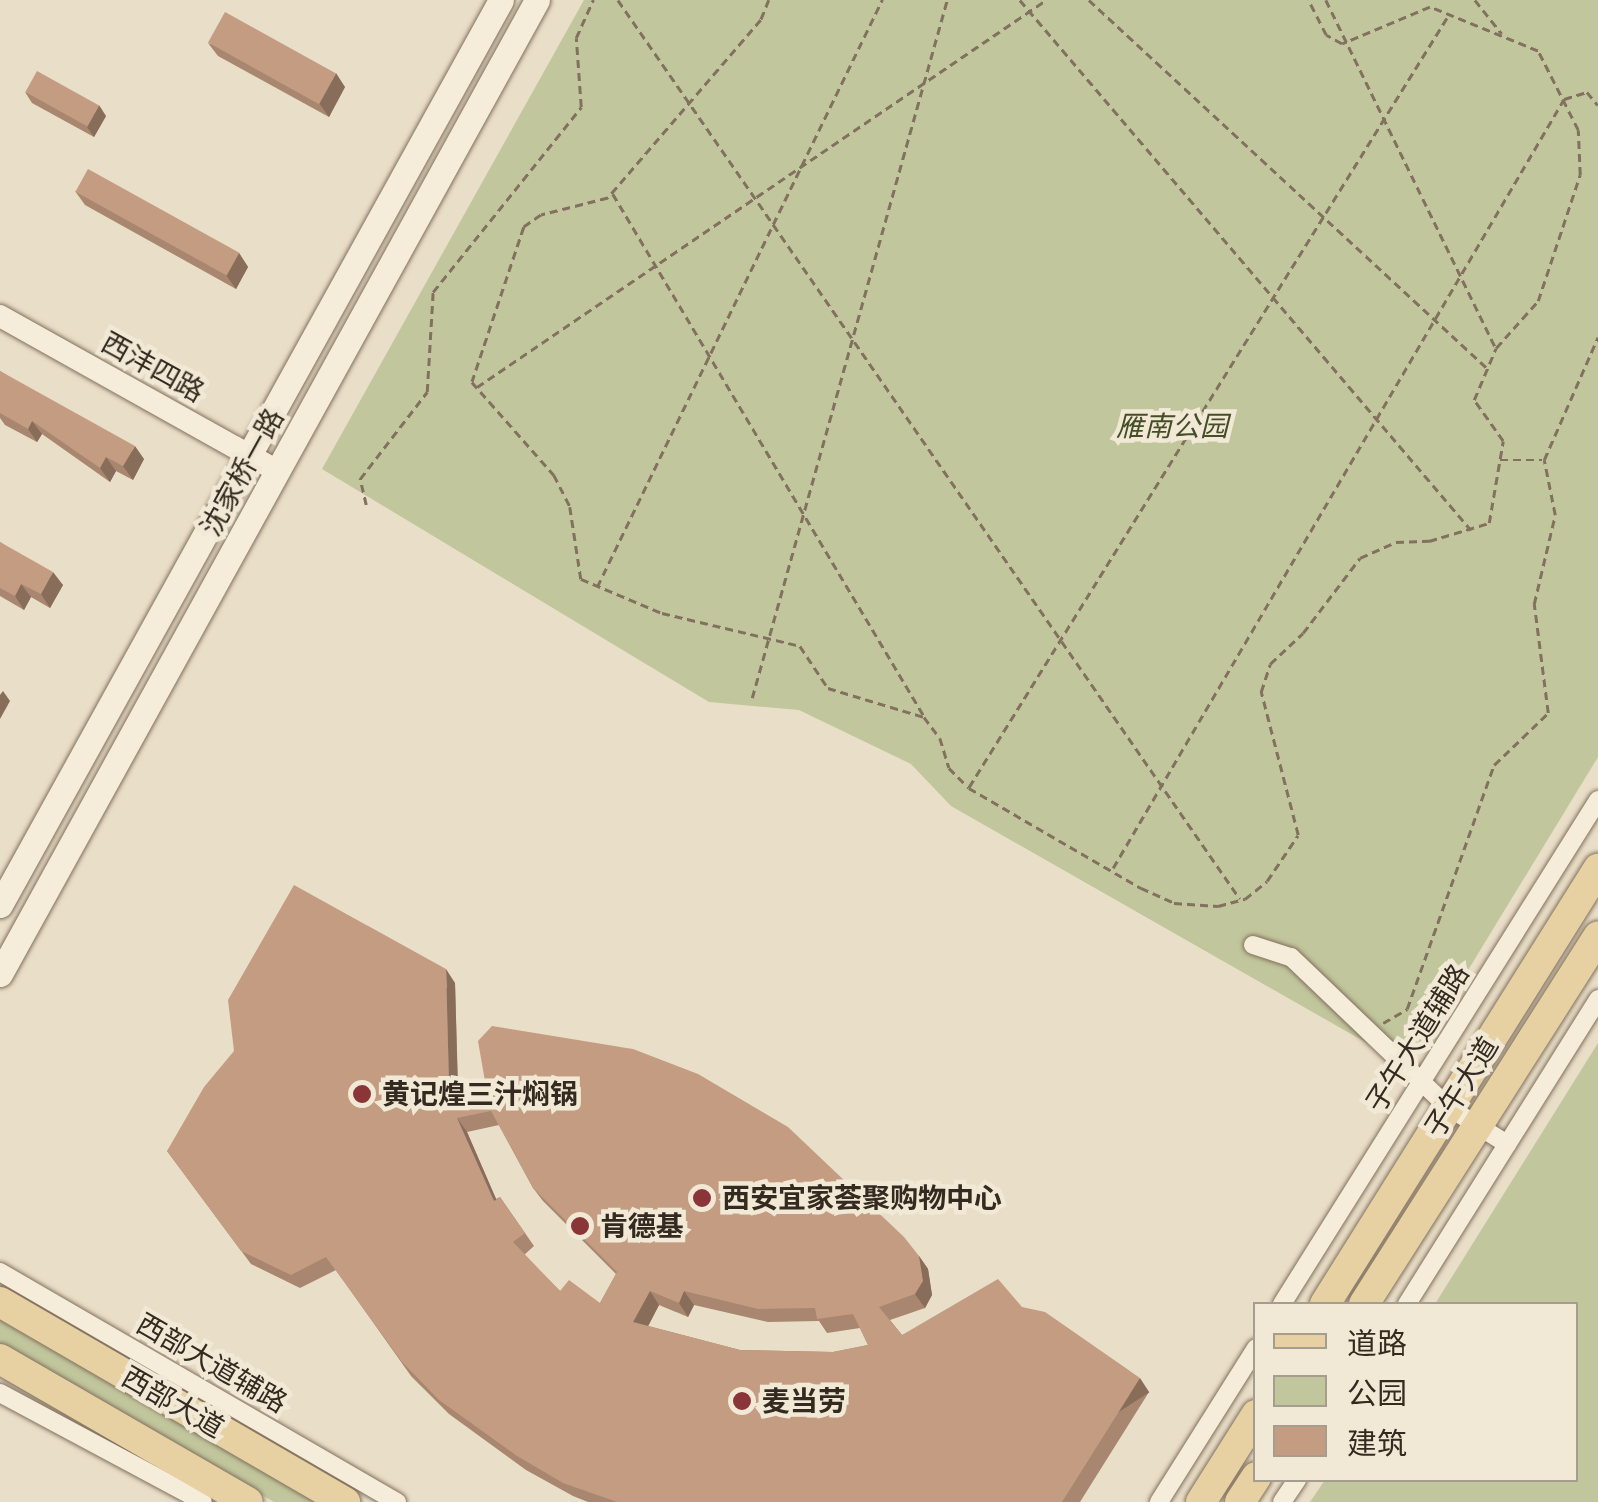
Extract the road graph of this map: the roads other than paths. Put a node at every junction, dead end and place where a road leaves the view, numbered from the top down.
1 (501, 0) edge
2 (537, 0) edge
3 (0, 316) edge
4 (248, 454) junction
5 (277, 471) junction
6 (1598, 800) edge
7 (1598, 868) edge
8 (0, 905) edge
9 (1598, 936) edge
10 (1253, 945) dead end
11 (0, 974) edge
12 (1598, 999) edge
13 (1422, 1082) junction
14 (1448, 1107) junction
15 (1477, 1125) junction
16 (1507, 1144) junction
17 (0, 1272) edge
18 (0, 1302) edge
19 (1283, 1302) edge
20 (1326, 1302) edge
21 (1365, 1302) edge
22 (1407, 1302) edge
23 (1253, 1353) edge
24 (0, 1358) edge
25 (0, 1393) edge
26 (1253, 1420) edge
27 (203, 1502) edge
28 (248, 1502) edge
29 (345, 1502) edge
30 (397, 1502) edge
31 (1159, 1502) edge
32 (1201, 1502) edge

1 - 4 main road, 沈家桥一路
2 - 5 main road, 沈家桥一路
3 - 4 street, 西沣四路
4 - 5 street, 西沣四路
4 - 8 main road, 沈家桥一路
5 - 11 main road, 沈家桥一路
6 - 13 street, 子午大道辅路
7 - 14 main road, 子午大道
9 - 15 main road, 子午大道
10 - 13 street
12 - 16 street
13 - 14 street
13 - 19 street, 子午大道辅路
14 - 15 street
14 - 20 main road, 子午大道
15 - 16 street
15 - 21 main road, 子午大道
16 - 22 street
17 - 30 street, 西部大道辅路
18 - 29 main road, 西部大道
23 - 31 street
24 - 28 main road, 西部大道
25 - 27 street
26 - 32 main road

